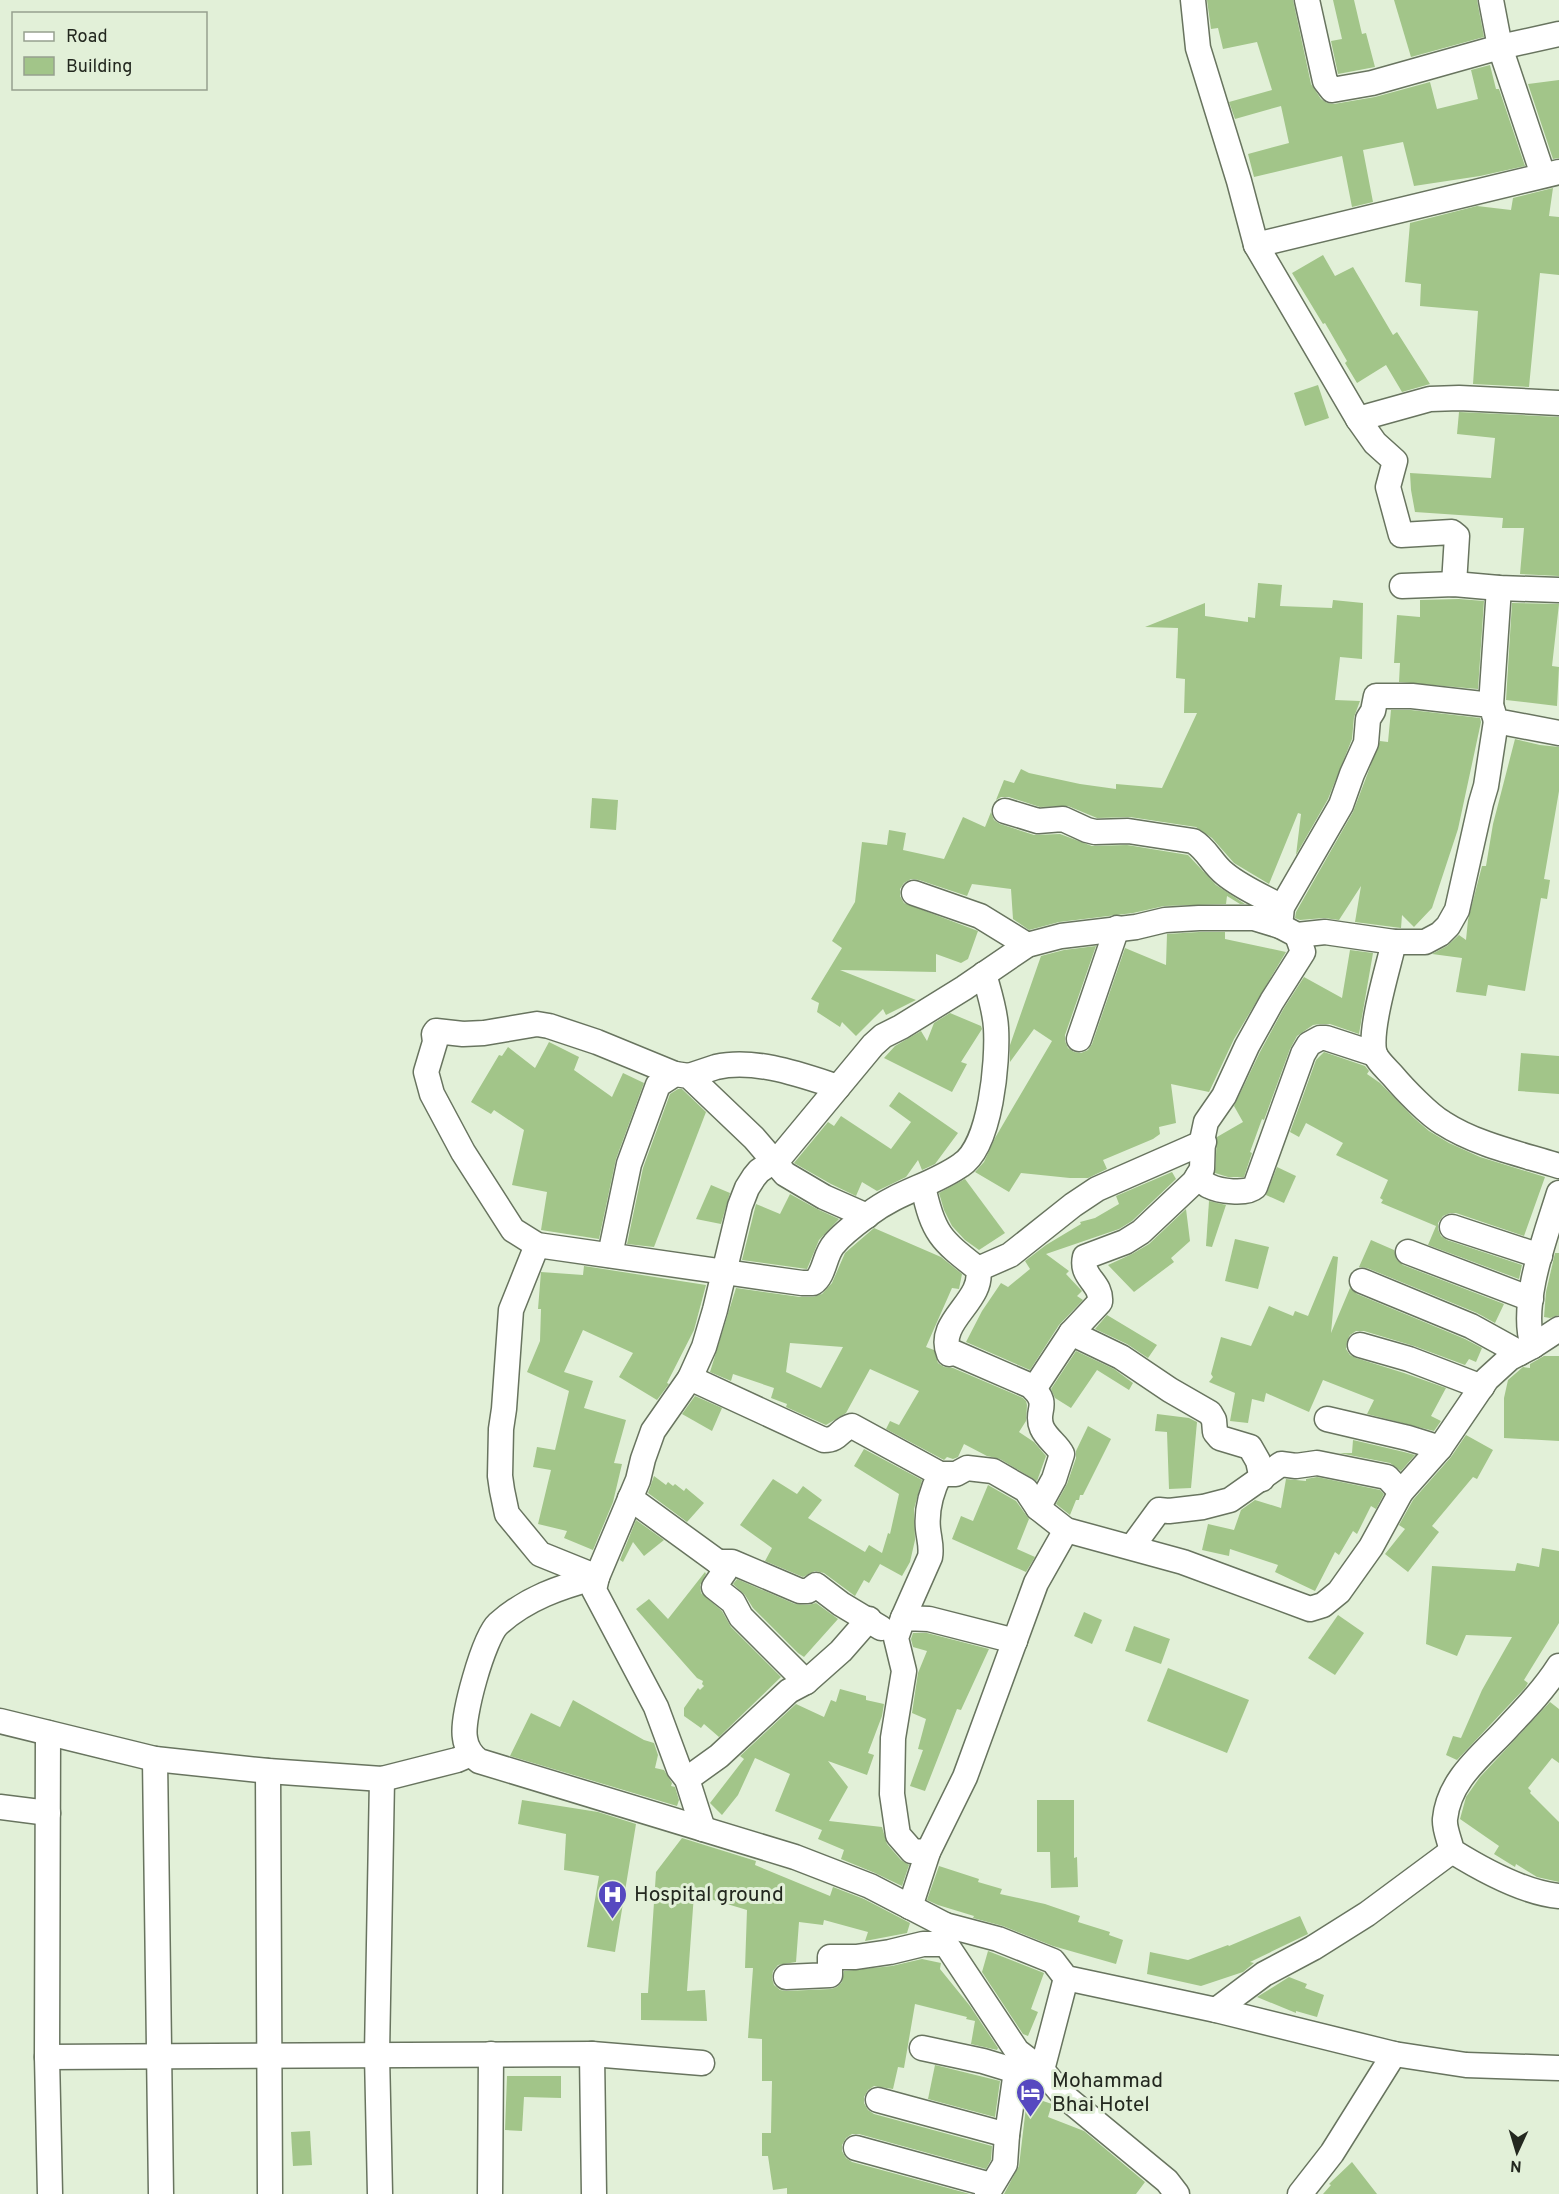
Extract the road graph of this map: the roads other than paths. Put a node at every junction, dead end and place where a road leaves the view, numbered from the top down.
1 (1193, 0) edge
2 (1307, 0) edge
3 (1491, 0) edge
4 (1559, 34) edge
5 (1500, 46) junction
6 (1551, 173) edge
7 (1256, 245) junction
8 (1559, 403) edge
9 (1358, 419) junction
10 (1454, 584) junction
11 (1402, 586) dead end
12 (1499, 588) junction
13 (1559, 590) edge
14 (1494, 713) junction
15 (1559, 733) edge
16 (1005, 811) dead end
17 (914, 893) dead end
18 (1286, 923) junction
19 (1117, 928) junction
20 (1394, 942) junction
21 (1027, 945) junction
22 (984, 974) junction
23 (1079, 1039) dead end
24 (1375, 1054) junction
25 (682, 1075) junction
26 (838, 1088) junction
27 (1204, 1142) junction
28 (774, 1162) junction
29 (1559, 1166) edge
30 (1198, 1176) junction
31 (923, 1186) junction
32 (1559, 1194) edge
33 (867, 1216) junction
34 (1452, 1227) dead end
35 (537, 1245) junction
36 (1408, 1252) dead end
37 (610, 1255) junction
38 (1540, 1257) junction
39 (978, 1269) junction
40 (723, 1272) junction
41 (1362, 1281) dead end
42 (1531, 1299) junction
43 (1559, 1329) edge
44 (1071, 1333) junction
45 (1360, 1346) dead end
46 (1527, 1350) junction
47 (690, 1378) junction
48 (1482, 1388) junction
49 (1034, 1389) junction
50 (1327, 1419) dead end
51 (1440, 1448) junction
52 (940, 1474) junction
53 (1262, 1479) junction
54 (1401, 1492) junction
55 (630, 1498) junction
56 (1038, 1508) junction
57 (1066, 1530) junction
58 (1132, 1546) junction
59 (718, 1562) junction
60 (597, 1577) junction
61 (869, 1619) junction
62 (899, 1628) junction
63 (1015, 1641) junction
64 (1557, 1674) edge
65 (806, 1682) junction
66 (0, 1721) edge
67 (48, 1733) junction
68 (471, 1754) junction
69 (155, 1759) junction
70 (268, 1771) junction
71 (382, 1779) junction
72 (687, 1779) junction
73 (0, 1807) edge
74 (48, 1813) junction
75 (703, 1829) junction
76 (1452, 1851) junction
77 (928, 1852) junction
78 (1559, 1896) edge
79 (910, 1907) junction
80 (945, 1935) junction
81 (786, 1977) dead end
82 (1066, 1978) junction
83 (1216, 2010) junction
84 (922, 2048) dead end
85 (377, 2054) junction
86 (491, 2054) junction
87 (592, 2054) junction
88 (1394, 2054) junction
89 (269, 2055) junction
90 (159, 2056) junction
91 (47, 2057) junction
92 (702, 2063) dead end
93 (1559, 2068) edge
94 (1042, 2070) junction
95 (1016, 2071) junction
96 (878, 2100) dead end
97 (1007, 2135) junction
98 (856, 2148) dead end
99 (989, 2190) edge
100 (1166, 2190) edge
101 (50, 2194) edge
102 (161, 2194) edge
103 (270, 2194) edge
104 (380, 2194) edge
105 (490, 2194) edge
106 (594, 2194) edge
107 (1300, 2194) edge

1 - 7 street
2 - 5 street
3 - 5 street
4 - 5 street
5 - 6 street
6 - 7 street
7 - 9 street
8 - 9 street
9 - 10 street
10 - 11 street
10 - 12 street
12 - 13 street
12 - 14 street
14 - 15 street
14 - 18 street
14 - 20 street
16 - 18 street
17 - 21 street
18 - 19 street
18 - 20 street
18 - 27 street
19 - 21 street
19 - 23 street
20 - 24 street
21 - 22 street
22 - 26 street
22 - 31 street
24 - 29 street
24 - 30 street
25 - 26 street
25 - 28 street
25 - 35 street
25 - 37 street
26 - 28 street
27 - 30 street
27 - 39 street
28 - 33 street
28 - 40 street
30 - 44 street
31 - 33 street
31 - 39 street
32 - 38 street
33 - 40 street
34 - 38 street
35 - 37 street
35 - 60 street
36 - 42 street
37 - 40 street
38 - 42 street
39 - 49 street
40 - 47 street
41 - 46 street
42 - 46 street
43 - 46 street
44 - 49 street
44 - 53 street
45 - 48 street
46 - 48 street
47 - 52 street
47 - 55 street
48 - 51 street
49 - 56 street
50 - 51 street
51 - 54 street
52 - 56 street
52 - 62 street
53 - 54 street
53 - 58 street
54 - 58 street
55 - 59 street
55 - 60 street
56 - 57 street
57 - 58 street
57 - 63 street
59 - 61 street
59 - 65 street
60 - 68 street
60 - 72 street
61 - 62 street
61 - 65 street
62 - 63 street
62 - 77 street
63 - 77 street
64 - 76 street
65 - 72 street
66 - 67 street
67 - 69 street
67 - 74 street
68 - 71 street
68 - 75 street
69 - 70 street
69 - 90 street
70 - 71 street
70 - 89 street
71 - 85 street
72 - 75 street
73 - 74 street
74 - 91 street
75 - 79 street
76 - 78 street
76 - 83 street
77 - 79 street
79 - 80 street
80 - 81 street
80 - 82 street
80 - 94 street
82 - 83 street
82 - 94 street
83 - 88 street
84 - 95 street
85 - 86 street
85 - 89 street
85 - 104 street
86 - 87 street
86 - 105 street
87 - 92 street
87 - 106 street
88 - 93 street
88 - 107 street
89 - 90 street
89 - 103 street
90 - 91 street
90 - 102 street
91 - 101 street
94 - 95 street
94 - 100 street
95 - 97 street
96 - 97 street
97 - 99 street
98 - 99 street

